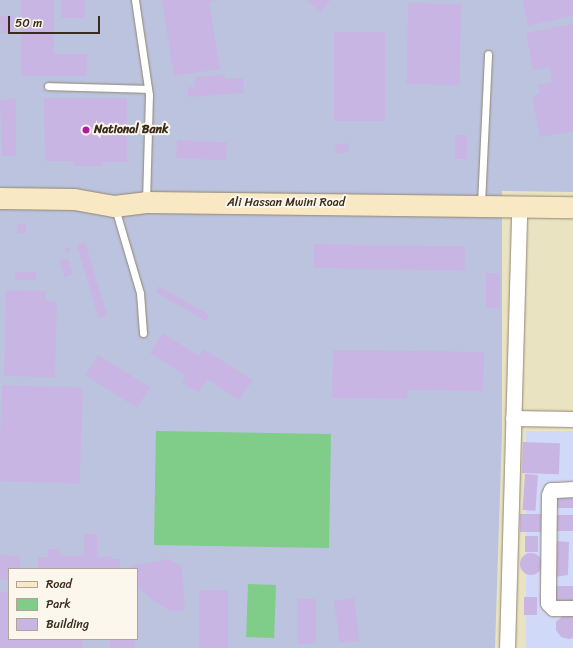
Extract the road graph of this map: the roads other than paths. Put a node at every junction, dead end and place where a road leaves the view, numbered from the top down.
1 (135, 0) edge
2 (488, 54) dead end
3 (48, 86) dead end
4 (148, 89) junction
5 (0, 198) edge
6 (146, 202) junction
7 (481, 204) junction
8 (519, 205) junction
9 (114, 206) junction
10 (573, 207) edge
11 (143, 333) dead end
12 (513, 418) junction
13 (573, 419) edge
14 (573, 489) edge
15 (573, 608) edge
16 (507, 648) edge

1 - 4 lane
2 - 7 lane
3 - 4 lane
4 - 6 lane
5 - 9 main road, Ali Hassan Mwini Road
6 - 7 main road, Ali Hassan Mwini Road
6 - 9 main road, Ali Hassan Mwini Road
7 - 8 main road, Ali Hassan Mwini Road
8 - 10 main road, Ali Hassan Mwini Road
8 - 12 street
9 - 11 lane
12 - 13 street
12 - 16 street
14 - 15 street

